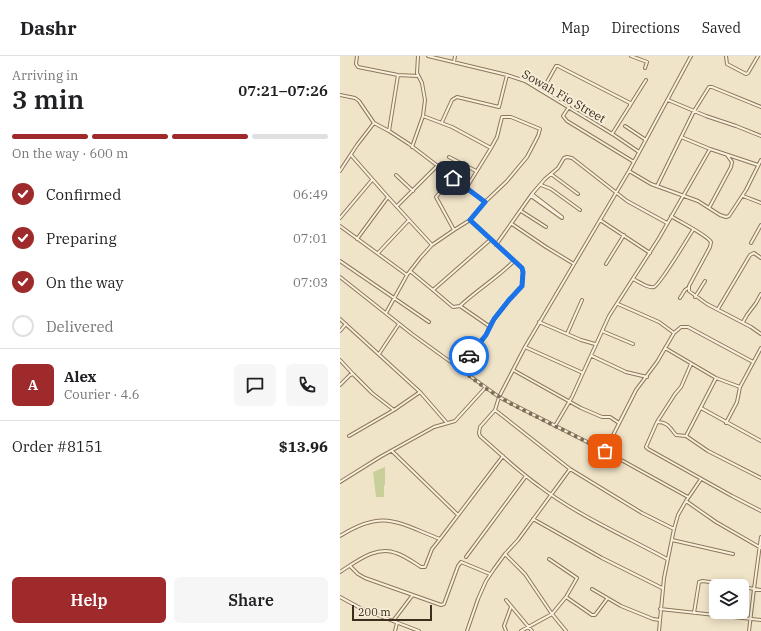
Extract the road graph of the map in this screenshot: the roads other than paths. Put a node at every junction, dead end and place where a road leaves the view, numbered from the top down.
1 (357, 56) edge
2 (418, 56) edge
3 (428, 56) edge
4 (455, 56) edge
5 (632, 56) edge
6 (691, 56) edge
7 (726, 56) edge
8 (758, 56) edge
9 (454, 62) junction
10 (645, 68) dead end
11 (398, 75) junction
12 (507, 75) junction
13 (418, 76) junction
14 (646, 80) dead end
15 (542, 91) junction
16 (340, 95) edge
17 (668, 100) junction
18 (630, 106) junction
19 (569, 107) junction
20 (761, 107) edge
21 (694, 111) junction
22 (423, 116) junction
23 (442, 122) junction
24 (374, 123) junction
25 (625, 126) dead end
26 (390, 131) junction
27 (612, 134) junction
28 (761, 136) edge
29 (681, 137) junction
30 (646, 140) junction
31 (412, 146) junction
32 (491, 148) junction
33 (710, 149) junction
34 (639, 152) junction
35 (351, 155) junction
36 (727, 155) junction
37 (448, 157) dead end
38 (761, 160) edge
39 (634, 162) junction
40 (437, 166) junction
41 (758, 166) junction
42 (340, 171) edge
43 (476, 171) junction
44 (629, 171) junction
45 (551, 174) junction
46 (396, 175) dead end
47 (453, 178) junction
48 (372, 180) junction
49 (541, 185) junction
50 (657, 186) junction
51 (467, 187) junction
52 (413, 191) junction
53 (616, 192) junction
54 (578, 194) dead end
55 (532, 195) junction
56 (683, 196) junction
57 (743, 196) junction
58 (388, 197) junction
59 (485, 202) junction
60 (761, 203) edge
61 (397, 206) junction
62 (709, 208) junction
63 (550, 209) junction
64 (580, 210) dead end
65 (520, 212) junction
66 (671, 216) junction
67 (340, 218) edge
68 (409, 220) junction
69 (470, 220) junction
70 (600, 220) junction
71 (667, 223) junction
72 (512, 224) junction
73 (761, 225) edge
74 (340, 226) edge
75 (546, 227) dead end
76 (454, 230) junction
77 (693, 230) junction
78 (624, 235) junction
79 (357, 239) junction
80 (490, 240) junction
81 (751, 243) dead end
82 (432, 245) junction
83 (496, 245) junction
84 (650, 253) junction
85 (378, 254) junction
86 (761, 258) edge
87 (340, 261) edge
88 (514, 261) junction
89 (575, 264) junction
90 (606, 264) dead end
91 (410, 271) junction
92 (407, 275) junction
93 (340, 277) edge
94 (634, 279) junction
95 (705, 281) dead end
96 (688, 288) junction
97 (433, 290) junction
98 (761, 294) edge
99 (695, 297) junction
100 (680, 298) dead end
101 (394, 299) junction
102 (582, 300) dead end
103 (618, 304) junction
104 (460, 306) junction
105 (718, 309) junction
106 (386, 313) junction
107 (340, 319) edge
108 (429, 322) dead end
109 (539, 322) junction
110 (743, 322) junction
111 (346, 324) junction
112 (399, 324) junction
113 (489, 326) junction
114 (340, 331) edge
115 (602, 331) junction
116 (674, 333) junction
117 (567, 334) junction
118 (761, 334) edge
119 (595, 344) junction
120 (633, 344) dead end
121 (525, 347) junction
122 (665, 348) junction
123 (761, 348) edge
124 (379, 354) junction
125 (592, 356) junction
126 (340, 360) edge
127 (753, 362) junction
128 (691, 364) junction
129 (459, 368) junction
130 (513, 370) junction
131 (583, 373) junction
132 (353, 374) junction
133 (647, 377) junction
134 (716, 378) junction
135 (340, 385) edge
136 (740, 387) junction
137 (485, 388) junction
138 (420, 392) junction
139 (499, 397) junction
140 (569, 401) junction
141 (700, 408) junction
142 (394, 410) junction
143 (495, 410) junction
144 (657, 422) junction
145 (448, 423) junction
146 (620, 423) junction
147 (726, 423) junction
148 (555, 426) junction
149 (349, 436) dead end
150 (686, 436) junction
151 (761, 441) edge
152 (392, 451) junction
153 (605, 451) junction
154 (503, 456) junction
155 (570, 469) junction
156 (526, 476) junction
157 (701, 478) junction
158 (761, 478) edge
159 (340, 482) edge
160 (551, 495) junction
161 (688, 497) junction
162 (686, 501) junction
163 (761, 511) edge
164 (458, 515) junction
165 (533, 519) junction
166 (674, 529) junction
167 (340, 536) edge
168 (761, 536) edge
169 (440, 539) junction
170 (672, 540) junction
171 (760, 547) edge
172 (504, 554) junction
173 (733, 554) dead end
174 (466, 557) dead end
175 (549, 559) dead end
176 (667, 559) junction
177 (350, 566) junction
178 (340, 572) edge
179 (490, 574) junction
180 (709, 582) edge
181 (662, 588) junction
182 (749, 588) edge
183 (592, 589) dead end
184 (754, 589) junction
185 (761, 590) edge
186 (412, 596) junction
187 (340, 597) edge
188 (566, 597) junction
189 (607, 599) junction
190 (506, 600) dead end
191 (512, 607) junction
192 (660, 609) junction
193 (694, 613) junction
194 (552, 614) junction
195 (751, 619) junction
196 (660, 620) junction
197 (761, 620) edge
198 (393, 622) junction
199 (397, 623) junction
200 (528, 627) junction
201 (395, 631) edge
202 (419, 631) edge
203 (467, 631) edge
204 (506, 631) edge
205 (521, 631) edge
206 (532, 631) edge
207 (566, 631) edge
208 (659, 631) edge
209 (749, 631) edge

1 - 11 street
2 - 13 street
3 - 9 street, Sowah Fio Street
4 - 9 street
5 - 10 street
6 - 17 street
7 - 8 street
9 - 12 street, Sowah Fio Street
11 - 13 street
11 - 26 street
12 - 15 street, Sowah Fio Street
12 - 23 street
13 - 22 street
14 - 18 street
15 - 18 street
15 - 19 street, Sowah Fio Street
16 - 24 street
17 - 21 street
17 - 30 street
18 - 27 street
19 - 27 street, Sowah Fio Street
19 - 39 street
20 - 21 street
21 - 28 street
21 - 29 street
22 - 23 street
22 - 31 street
23 - 32 street
24 - 26 street
24 - 35 street
25 - 30 street
26 - 31 street
27 - 34 street, Sowah Fio Street
29 - 33 street
29 - 50 street
30 - 34 street
31 - 40 street
32 - 43 street
32 - 59 street
33 - 36 street
33 - 56 street
34 - 39 street
35 - 42 street
35 - 48 street
36 - 41 street
36 - 62 street
37 - 43 street
38 - 41 street
39 - 44 street
40 - 47 street
40 - 52 street
41 - 57 street
43 - 51 street
44 - 50 street
44 - 53 street
45 - 49 street
45 - 53 street
45 - 54 street
46 - 52 street
47 - 51 street
47 - 76 street
48 - 58 street
48 - 67 street
49 - 55 street
49 - 64 street
50 - 56 street
51 - 59 street
52 - 61 street
53 - 70 street
53 - 71 street
55 - 63 street
55 - 65 street
56 - 62 street
56 - 66 street
57 - 60 street
57 - 62 street
58 - 61 street
58 - 79 street
59 - 69 street
61 - 68 street
63 - 63 street
65 - 72 street
65 - 75 street
66 - 71 street
66 - 77 street
68 - 82 street
68 - 85 street
69 - 76 street
69 - 80 street
70 - 78 street
70 - 89 street
71 - 84 street
72 - 83 street
72 - 89 street
73 - 81 street
74 - 79 street
76 - 82 street
77 - 94 street
77 - 96 street
78 - 84 street
78 - 90 street
79 - 85 street
80 - 83 street
80 - 97 street
82 - 91 street
83 - 88 street
84 - 94 street
85 - 92 street
86 - 105 street
87 - 101 street
88 - 104 street
88 - 113 street
89 - 109 street
91 - 92 street
91 - 97 street
92 - 101 street
93 - 106 street
94 - 103 street
95 - 99 street
96 - 99 street
96 - 100 street
97 - 104 street
98 - 110 street
99 - 105 street
101 - 106 street
101 - 108 street
102 - 117 street
103 - 115 street
103 - 116 street
104 - 113 street
105 - 110 street
106 - 112 street
107 - 111 street
109 - 117 street
109 - 121 street
110 - 118 street
111 - 114 street
111 - 124 street
112 - 124 street
112 - 129 street
113 - 129 street
115 - 119 street
115 - 120 street
116 - 122 street
116 - 127 street
117 - 119 street
119 - 125 street
121 - 130 street
121 - 131 street
122 - 128 street
122 - 133 street
123 - 127 street
124 - 138 street
125 - 131 street
125 - 133 street
126 - 132 street
127 - 136 street
128 - 134 street
128 - 144 street
129 - 137 street
130 - 139 street
130 - 140 street
131 - 140 street
132 - 135 street
132 - 142 street
133 - 146 street
134 - 136 street
134 - 141 street
136 - 147 street
137 - 139 street
137 - 145 street
138 - 142 street
138 - 145 street
139 - 143 street
139 - 148 street
140 - 146 street
140 - 148 street
141 - 147 street
141 - 150 street
142 - 149 street
143 - 154 street
143 - 155 street
144 - 150 street
144 - 157 street
145 - 152 street
146 - 153 street
147 - 151 street
148 - 153 street
150 - 158 street
152 - 159 street
152 - 164 street
153 - 161 street
154 - 156 street
154 - 164 street
155 - 160 street
155 - 166 street
156 - 160 street
156 - 174 street
157 - 161 street
157 - 163 street
160 - 165 street
160 - 176 street
161 - 162 street
162 - 166 street
162 - 171 street
164 - 169 street
165 - 172 street
165 - 181 street
166 - 170 street
167 - 169 street
168 - 171 street
169 - 177 street
170 - 173 street
170 - 176 street
171 - 184 street
172 - 179 street
172 - 194 street
175 - 188 street
176 - 181 street
177 - 178 street
177 - 186 street
179 - 186 street
179 - 203 street
180 - 193 street
181 - 192 street
182 - 184 street
183 - 189 street
184 - 185 street
184 - 195 street
186 - 198 street
187 - 198 street
188 - 189 street
188 - 194 street
189 - 196 street
190 - 191 street
191 - 200 street
191 - 204 street
192 - 193 street
192 - 196 street
193 - 195 street
194 - 200 street
194 - 207 street
195 - 197 street
195 - 209 street
196 - 208 street
198 - 199 street
199 - 201 street
199 - 202 street
200 - 205 street
200 - 206 street

